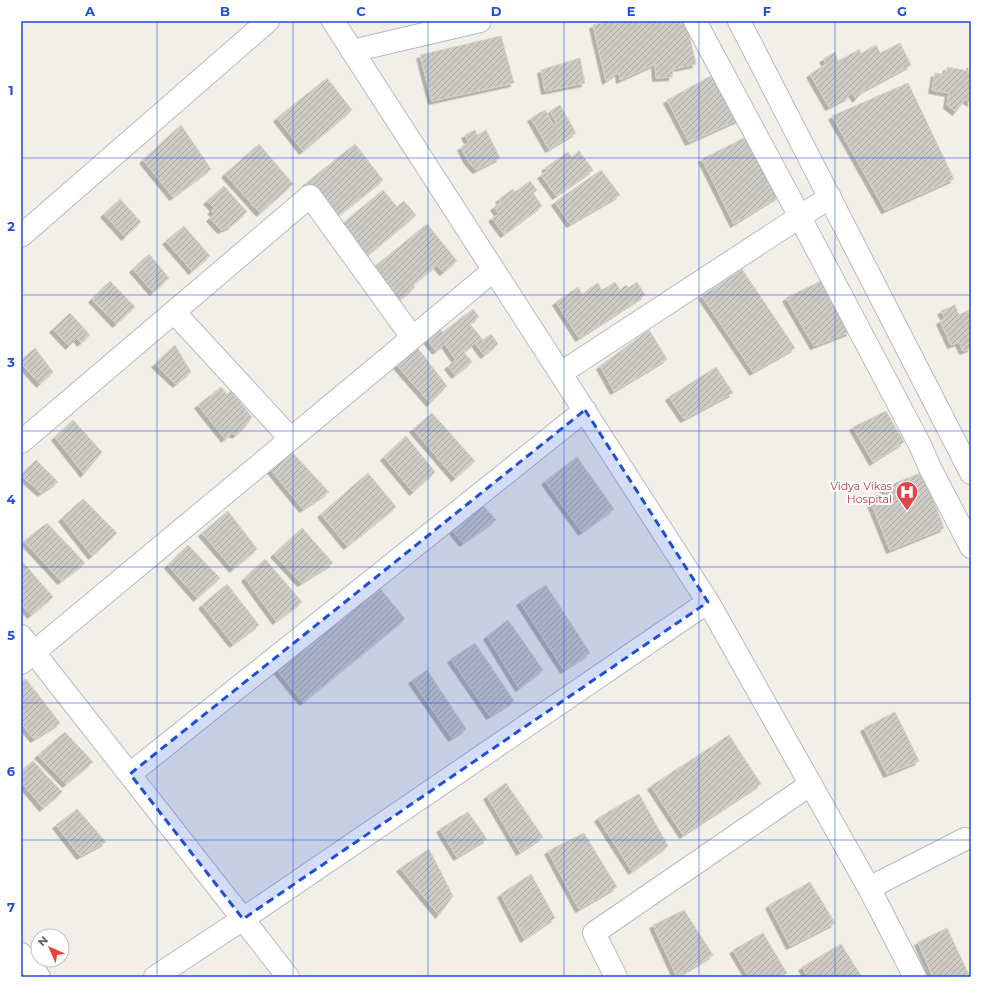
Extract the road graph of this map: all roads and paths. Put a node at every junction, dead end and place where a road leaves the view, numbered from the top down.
1 (268, 21) edge
2 (333, 21) edge
3 (480, 21) edge
4 (695, 21) edge
5 (739, 21) edge
6 (352, 51) junction
7 (830, 197) junction
8 (800, 217) junction
9 (21, 236) edge
10 (494, 270) junction
11 (174, 312) junction
12 (412, 337) junction
13 (561, 373) junction
14 (584, 410) junction
15 (290, 439) junction
16 (21, 442) edge
17 (969, 466) edge
18 (930, 468) junction
19 (971, 547) edge
20 (708, 602) junction
21 (25, 650) edge
22 (130, 774) junction
23 (811, 784) junction
24 (965, 839) dead end
25 (869, 888) junction
26 (244, 919) junction
27 (21, 954) edge
28 (38, 977) edge
29 (155, 977) edge
30 (288, 977) edge
31 (616, 977) edge
32 (915, 977) edge

1 - 9 street
2 - 6 street
3 - 6 street
4 - 8 street
5 - 7 street
6 - 10 street
7 - 8 street
7 - 17 street
8 - 13 street
8 - 18 street
10 - 12 street
10 - 13 street
11 - 12 street
11 - 15 street
11 - 16 street
12 - 15 street
13 - 14 street
14 - 20 street
14 - 22 street
15 - 21 street
17 - 18 street
18 - 19 street
20 - 23 street
20 - 26 street
21 - 22 street
22 - 26 street
23 - 25 street
23 - 31 street
24 - 25 street
25 - 32 street
26 - 29 street
26 - 30 street
27 - 28 street

